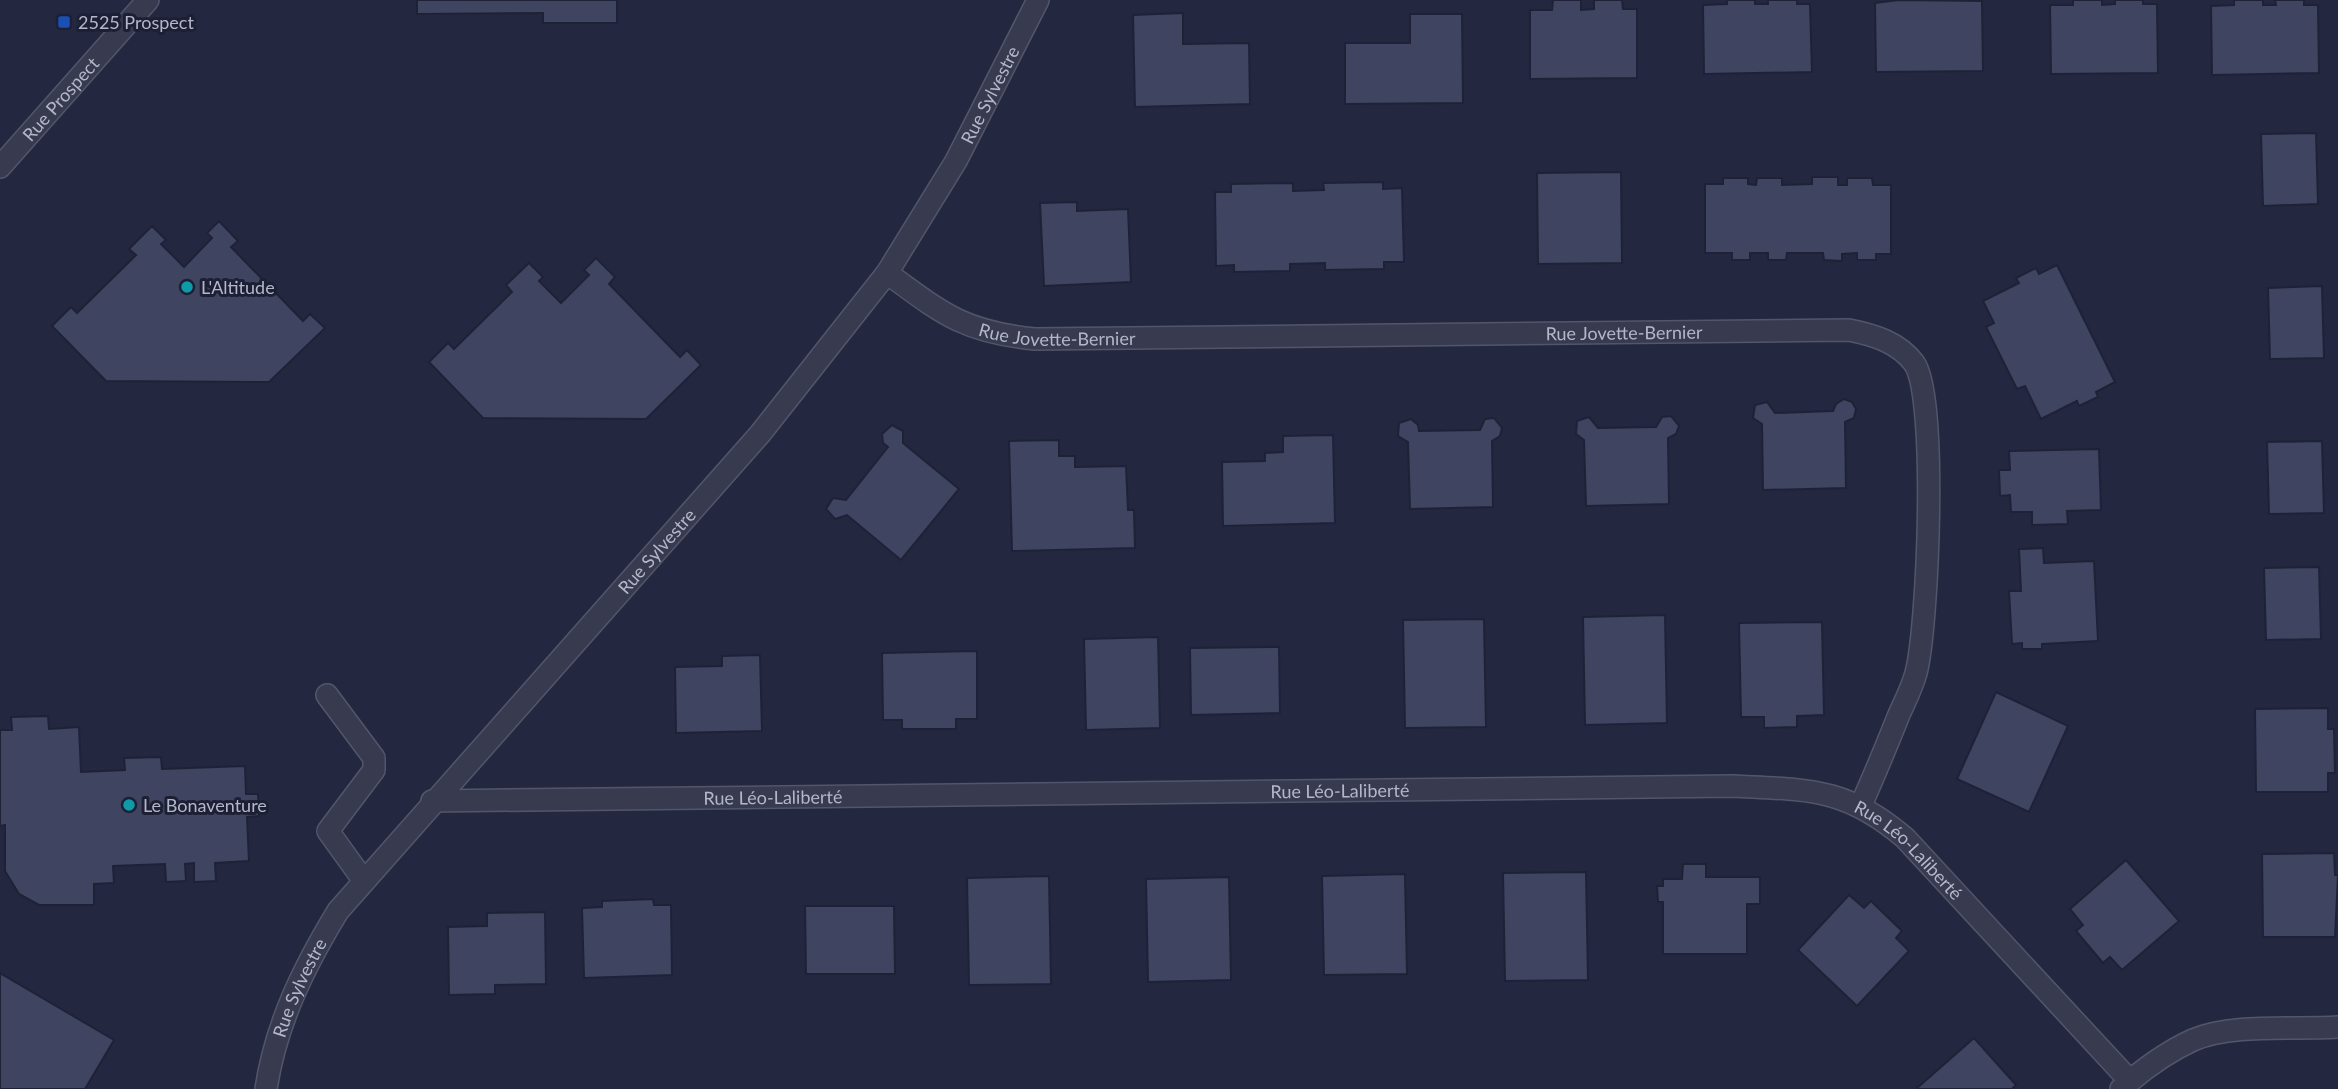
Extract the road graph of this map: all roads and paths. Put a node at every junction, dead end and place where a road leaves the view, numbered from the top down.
1 (148, 0) edge
2 (1038, 0) edge
3 (0, 167) edge
4 (887, 273) junction
5 (327, 695) dead end
6 (432, 801) junction
7 (1861, 805) junction
8 (364, 881) junction
9 (2338, 1027) edge
10 (2125, 1085) edge
11 (266, 1089) edge

1 - 3 street, Rue Prospect
2 - 4 street, Rue Sylvestre
4 - 6 street, Rue Sylvestre
4 - 7 street, Rue Jovette-Bernier
5 - 8 street
6 - 7 street, Rue Léo-Laliberté
6 - 8 street, Rue Sylvestre
7 - 10 street, Rue Léo-Laliberté
8 - 11 street, Rue Sylvestre
9 - 10 street

